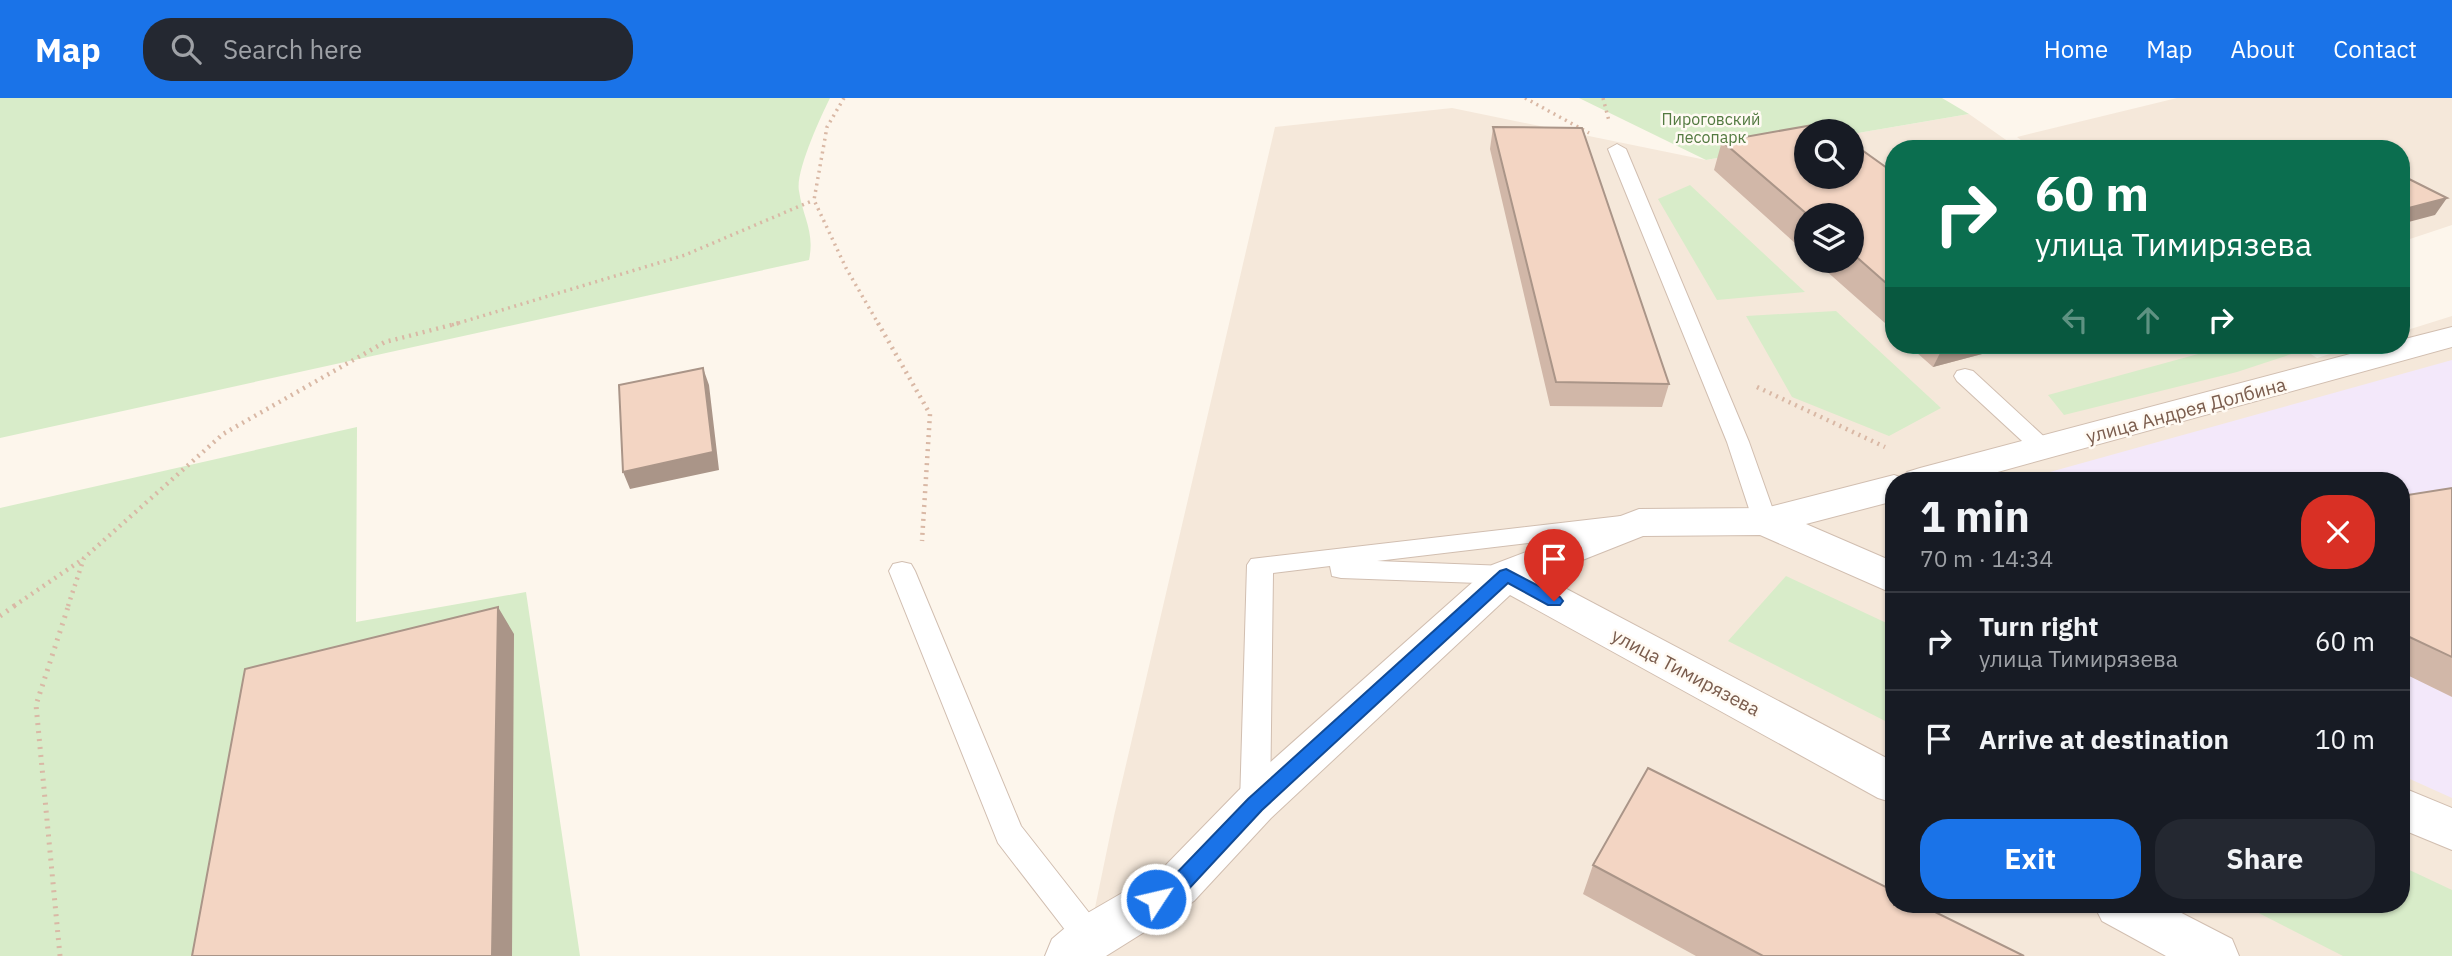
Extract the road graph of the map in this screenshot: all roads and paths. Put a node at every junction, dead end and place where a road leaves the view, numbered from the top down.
1 (844, 98) edge
2 (1525, 98) edge
3 (1617, 149) joint
4 (814, 200) junction
5 (2452, 337) edge
6 (2410, 348) edge
7 (2389, 354) edge
8 (1706, 363) junction
9 (1965, 376) dead end
10 (2043, 448) junction
11 (1893, 451) dead end
12 (1954, 472) edge
13 (1885, 490) edge
14 (1765, 521) junction
15 (1639, 523) junction
16 (84, 558) junction
17 (1260, 565) junction
18 (902, 570) joint
19 (1506, 575) junction
20 (1885, 575) edge
21 (0, 616) edge
22 (1885, 778) edge
23 (1255, 804) junction
24 (2410, 811) edge
25 (2452, 830) edge
26 (2134, 913) edge
27 (1080, 947) edge
28 (60, 956) edge
29 (2214, 956) edge

1 - 4 path
2 - 3 path
3 - 8 lane
4 - 16 path
4 - 18 path
5 - 6 street, улица Андрея Долбина
7 - 10 street, улица Андрея Долбина
8 - 11 path
8 - 14 lane
9 - 10 lane
10 - 12 street, улица Андрея Долбина
13 - 14 street
14 - 15 street
14 - 20 street
15 - 17 lane
15 - 19 street
16 - 21 path
16 - 28 path
17 - 19 lane
17 - 23 lane
18 - 27 lane
19 - 22 street, улица Тимирязева
19 - 23 street
23 - 27 street
24 - 25 street
26 - 29 street

